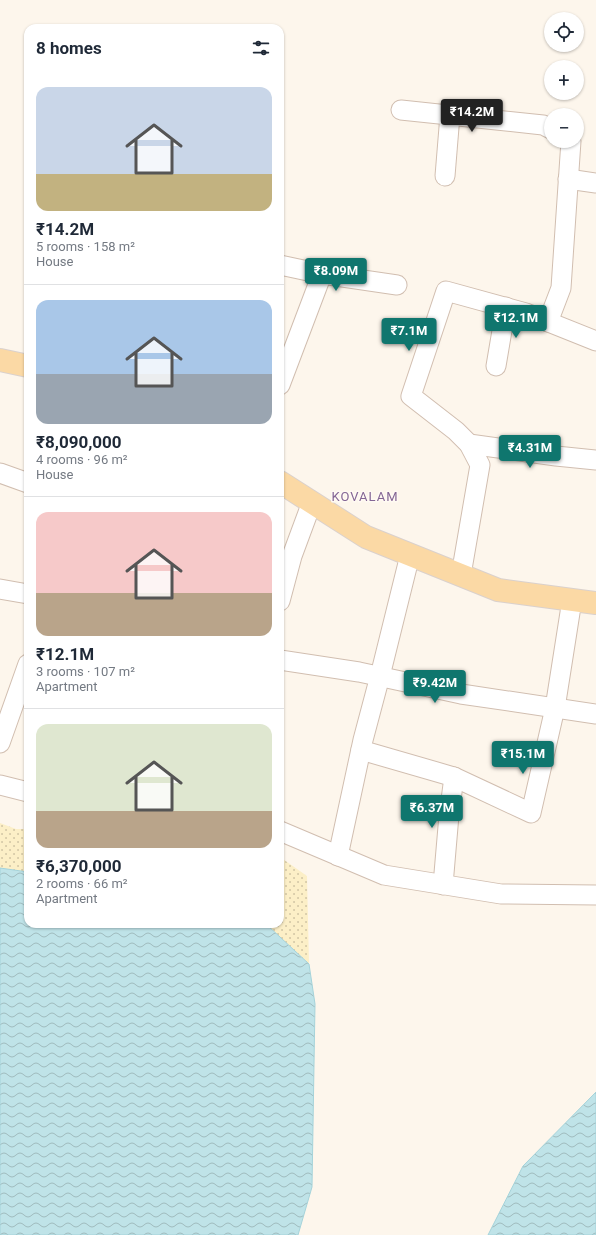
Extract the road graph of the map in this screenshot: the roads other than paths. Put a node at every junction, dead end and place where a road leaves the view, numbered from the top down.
1 (401, 110) dead end
2 (450, 115) junction
3 (544, 125) edge
4 (570, 148) edge
5 (445, 176) dead end
6 (568, 179) junction
7 (596, 183) edge
8 (284, 266) edge
9 (322, 274) junction
10 (397, 285) dead end
11 (506, 307) junction
12 (548, 322) junction
13 (596, 341) edge
14 (0, 360) edge
15 (24, 365) edge
16 (496, 366) dead end
17 (284, 374) edge
18 (469, 444) junction
19 (596, 460) edge
20 (0, 473) edge
21 (24, 482) edge
22 (284, 484) edge
23 (312, 502) junction
24 (410, 555) junction
25 (461, 575) junction
26 (284, 586) edge
27 (0, 589) edge
28 (24, 593) edge
29 (572, 600) junction
30 (596, 603) edge
31 (284, 661) edge
32 (24, 675) edge
33 (380, 676) junction
34 (555, 708) junction
35 (596, 714) edge
36 (0, 743) edge
37 (361, 750) junction
38 (454, 777) junction
39 (0, 785) edge
40 (24, 791) edge
41 (284, 833) edge
42 (338, 856) junction
43 (443, 884) junction
44 (596, 895) edge

1 - 2 street
2 - 3 street
2 - 5 street
4 - 6 street
6 - 7 street
6 - 12 street
8 - 9 street
9 - 10 street
9 - 17 street
11 - 12 street
11 - 16 street
11 - 18 street
12 - 13 street
14 - 15 main road
18 - 19 street
18 - 25 street
20 - 21 street
22 - 23 main road
23 - 24 main road
23 - 26 street
24 - 25 main road
24 - 33 street
25 - 29 main road
27 - 28 street
29 - 30 main road
29 - 34 street
31 - 33 street
32 - 36 street
33 - 34 street
33 - 37 street
34 - 35 street
34 - 38 street
37 - 38 street
37 - 42 street
38 - 43 street
39 - 40 street
41 - 42 street
42 - 43 street
43 - 44 street

